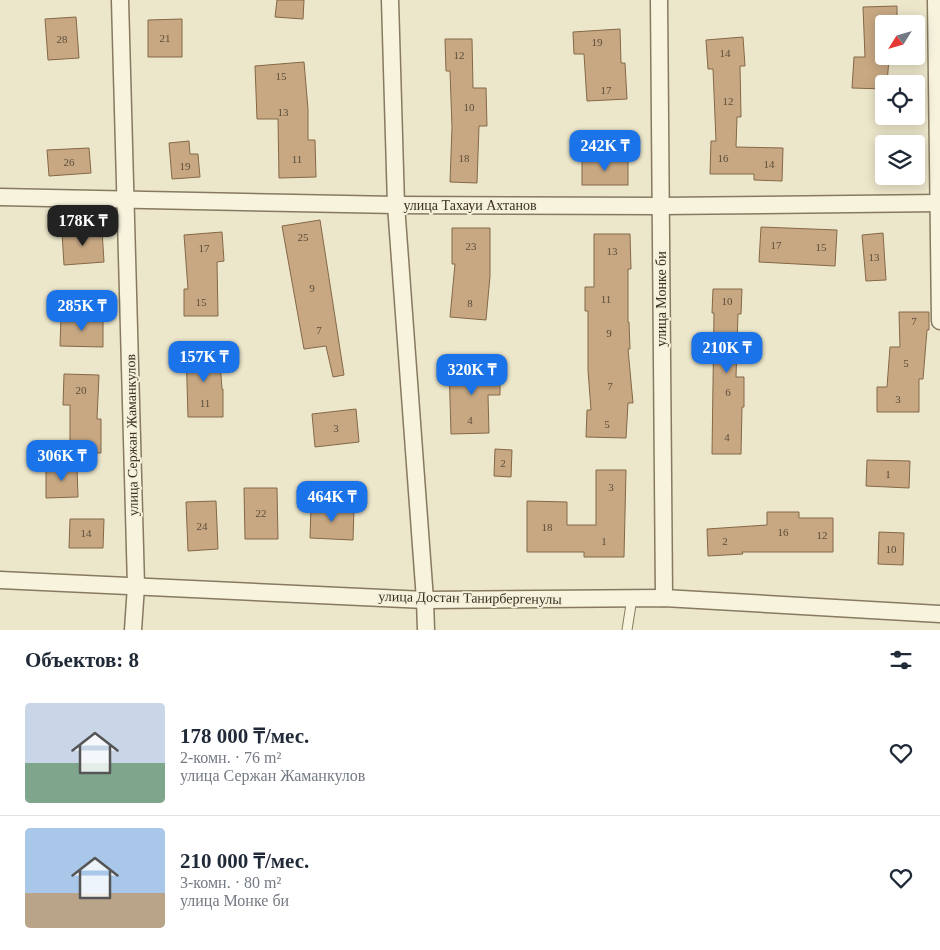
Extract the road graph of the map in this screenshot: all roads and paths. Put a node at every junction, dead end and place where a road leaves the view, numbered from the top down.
1 (120, 0) edge
2 (390, 0) edge
3 (659, 0) edge
4 (936, 0) edge
5 (0, 197) edge
6 (126, 200) junction
7 (939, 203) edge
8 (396, 205) junction
9 (660, 206) junction
10 (940, 320) edge
11 (0, 580) edge
12 (136, 586) junction
13 (632, 598) junction
14 (664, 598) junction
15 (425, 600) junction
16 (940, 614) edge
17 (133, 630) edge
18 (426, 630) edge
19 (627, 630) edge

1 - 6 street, улица Сержан Жаманкулов
2 - 8 street
3 - 9 street, улица Монке би
4 - 7 street
5 - 6 street, улица Тахауи Ахтанов
6 - 8 street, улица Тахауи Ахтанов
6 - 12 street, улица Сержан Жаманкулов
7 - 9 street, улица Тахауи Ахтанов
7 - 10 street
8 - 9 street, улица Тахауи Ахтанов
8 - 15 street
9 - 14 street, улица Монке би
11 - 12 street, улица Достан Танирбергенулы
12 - 15 street, улица Достан Танирбергенулы
12 - 17 street, улица Сержан Жаманкулов
13 - 14 street, улица Достан Танирбергенулы
13 - 15 street, улица Достан Танирбергенулы
13 - 19 lane
14 - 16 street, улица Достан Танирбергенулы
15 - 18 street

